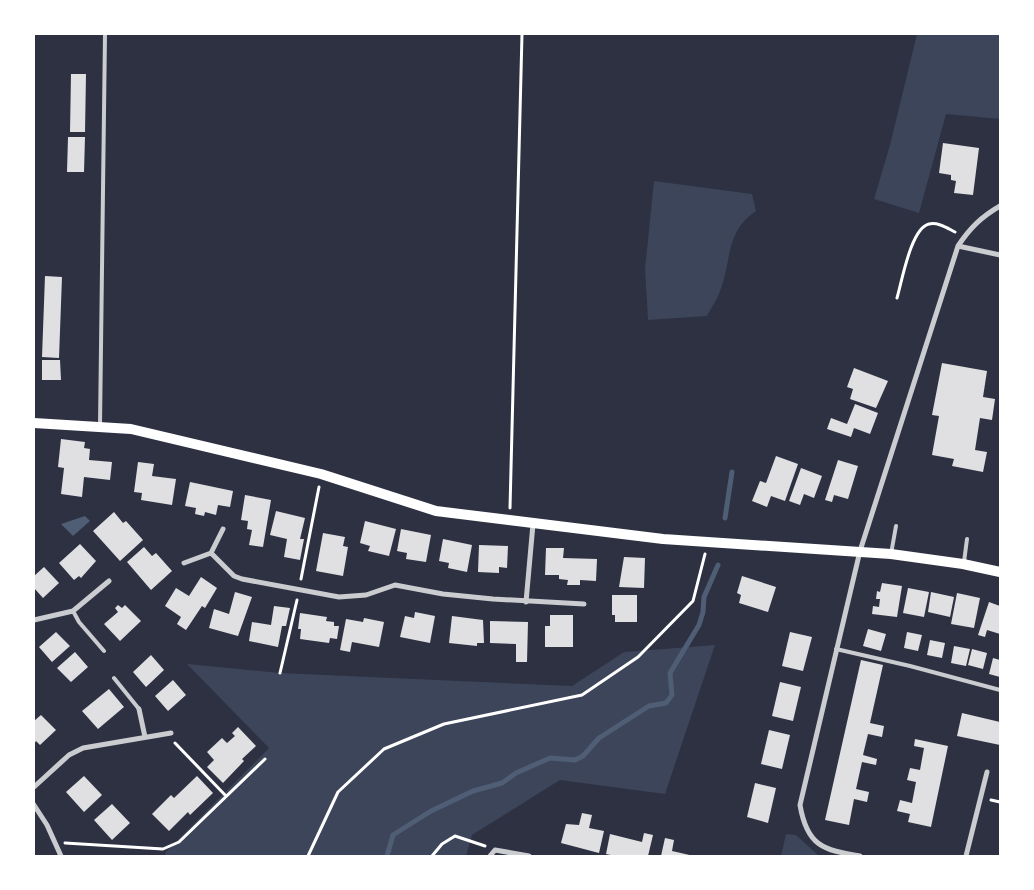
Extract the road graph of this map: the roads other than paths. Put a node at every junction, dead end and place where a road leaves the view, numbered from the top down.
1 (105, 34) edge
2 (1000, 206) edge
3 (958, 246) junction
4 (1000, 256) edge
5 (34, 423) edge
6 (100, 427) junction
7 (533, 524) junction
8 (896, 526) dead end
9 (223, 529) dead end
10 (967, 540) dead end
11 (860, 551) junction
12 (212, 553) junction
13 (891, 554) junction
14 (184, 563) dead end
15 (963, 564) junction
16 (1000, 572) edge
17 (109, 581) dead end
18 (526, 602) junction
19 (584, 604) dead end
20 (74, 611) junction
21 (34, 620) edge
22 (836, 649) junction
23 (104, 651) dead end
24 (114, 678) dead end
25 (1000, 690) edge
26 (139, 709) joint
27 (168, 733) road end
28 (145, 737) junction
29 (987, 772) dead end
30 (34, 787) edge
31 (34, 805) edge
32 (61, 856) edge
33 (490, 856) edge
34 (529, 856) edge
35 (860, 856) edge
36 (966, 856) edge

1 - 6 lane
2 - 3 street
3 - 4 street
3 - 11 street
5 - 6 main road
6 - 7 main road
7 - 11 main road
7 - 18 street
8 - 13 lane
9 - 12 street
10 - 15 lane
11 - 13 main road
11 - 22 street
12 - 14 street
12 - 18 street
13 - 15 main road
15 - 16 main road
17 - 20 street
18 - 19 street
20 - 21 street
20 - 23 lane
22 - 25 lane
22 - 35 street
24 - 26 lane
26 - 28 street
27 - 28 street
28 - 30 street
29 - 36 street
31 - 32 street
33 - 34 street

